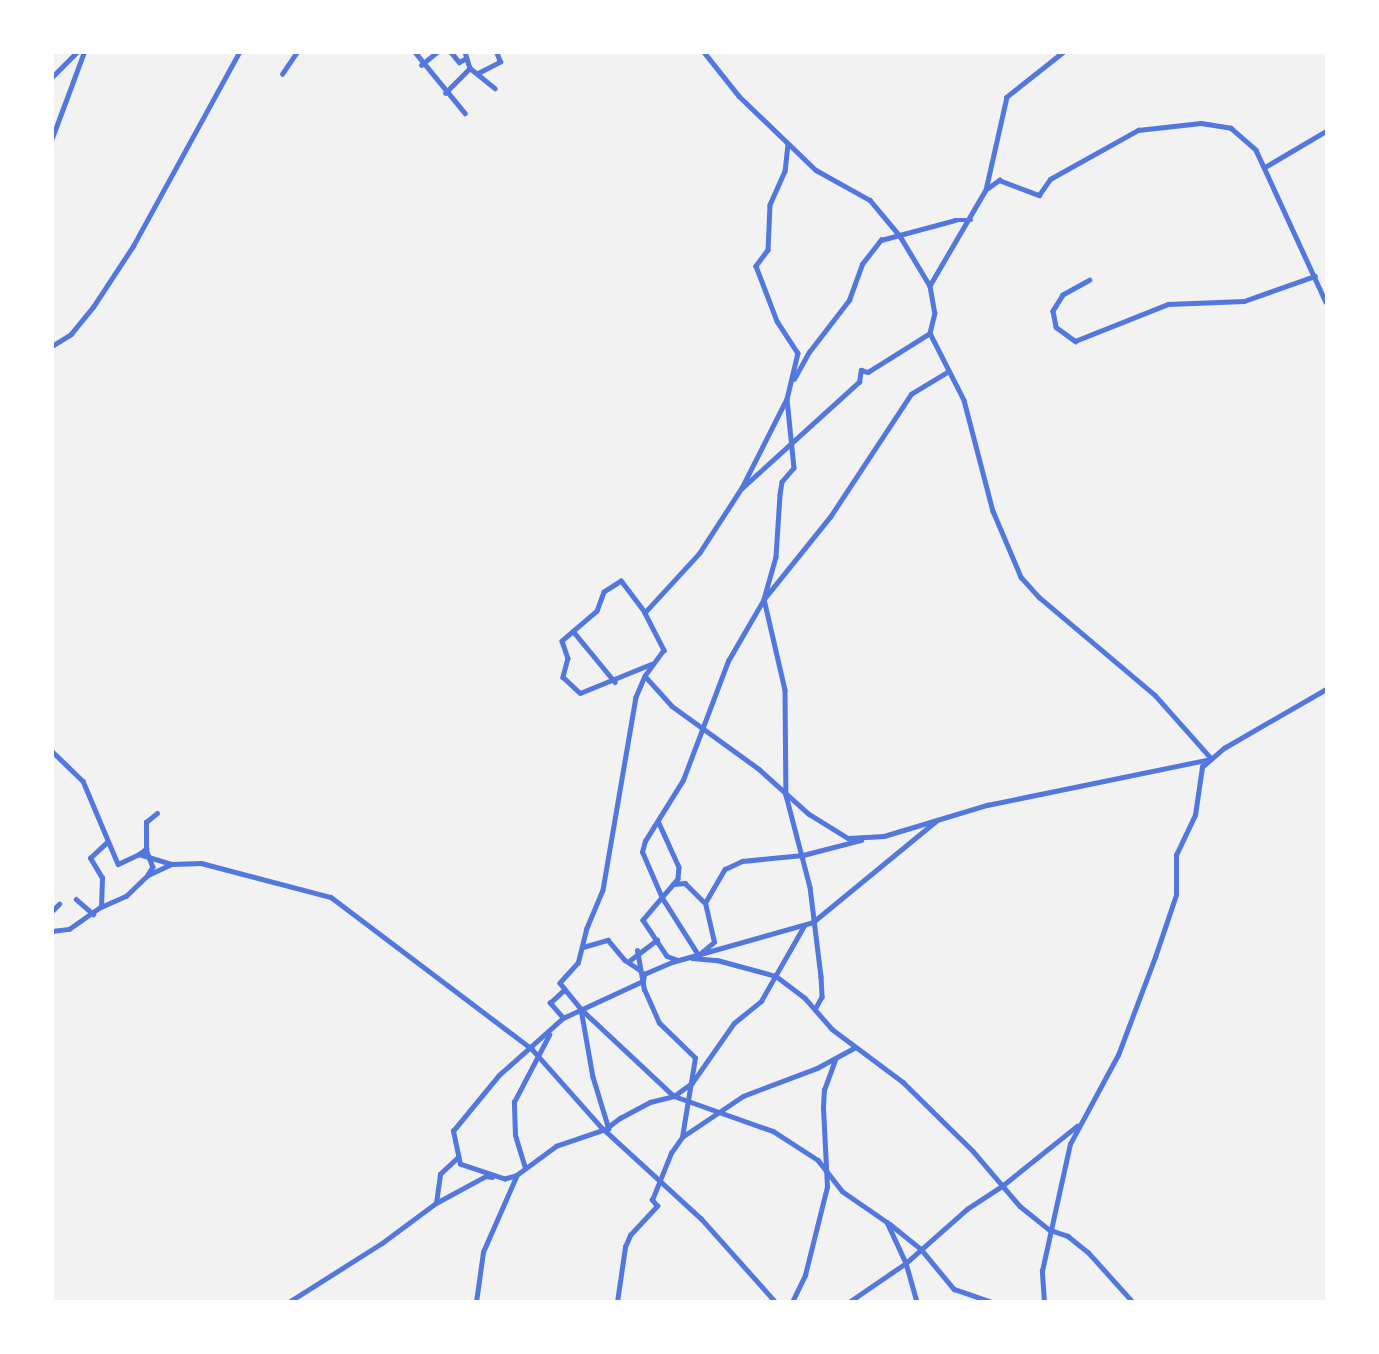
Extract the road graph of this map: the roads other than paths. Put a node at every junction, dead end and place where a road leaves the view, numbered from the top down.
1 (77, 52) edge
2 (84, 52) edge
3 (238, 52) edge
4 (297, 52) edge
5 (415, 52) edge
6 (437, 52) edge
7 (451, 52) edge
8 (465, 52) edge
9 (704, 52) edge
10 (1064, 52) edge
11 (497, 54) edge
12 (465, 59) junction
13 (421, 65) junction
14 (470, 68) junction
15 (478, 73) junction
16 (282, 74) dead end
17 (52, 77) edge
18 (495, 88) dead end
19 (445, 93) junction
20 (465, 113) dead end
21 (1326, 131) edge
22 (52, 138) edge
23 (788, 144) junction
24 (1265, 167) junction
25 (986, 190) junction
26 (971, 220) junction
27 (900, 236) junction
28 (1315, 276) junction
29 (1090, 280) dead end
30 (930, 286) junction
31 (1326, 302) edge
32 (930, 333) junction
33 (52, 346) edge
34 (949, 371) junction
35 (793, 381) junction
36 (787, 399) junction
37 (792, 446) junction
38 (742, 488) junction
39 (765, 599) junction
40 (645, 613) junction
41 (573, 631) junction
42 (653, 663) junction
43 (645, 676) junction
44 (615, 682) junction
45 (1326, 689) edge
46 (702, 728) junction
47 (52, 751) edge
48 (1208, 758) junction
49 (786, 795) junction
50 (157, 813) dead end
51 (936, 821) junction
52 (659, 823) junction
53 (863, 840) junction
54 (107, 842) junction
55 (146, 849) junction
56 (140, 854) junction
57 (804, 855) junction
58 (149, 858) junction
59 (172, 864) junction
60 (148, 875) junction
61 (673, 884) junction
62 (662, 898) junction
63 (76, 899) dead end
64 (705, 903) junction
65 (59, 904) dead end
66 (101, 907) junction
67 (52, 911) edge
68 (90, 913) junction
69 (813, 922) junction
70 (804, 926) junction
71 (52, 931) edge
72 (657, 940) junction
73 (583, 947) junction
74 (637, 951) junction
75 (700, 954) junction
76 (692, 958) junction
77 (629, 961) junction
78 (639, 969) junction
79 (644, 974) junction
80 (776, 976) junction
81 (643, 981) junction
82 (564, 990) junction
83 (816, 1008) junction
84 (580, 1009) junction
85 (563, 1018) junction
86 (551, 1031) junction
87 (854, 1048) junction
88 (532, 1049) junction
89 (540, 1057) junction
90 (835, 1060) junction
91 (692, 1083) junction
92 (674, 1096) junction
93 (686, 1101) junction
94 (719, 1113) junction
95 (1078, 1126) junction
96 (606, 1129) junction
97 (682, 1137) junction
98 (457, 1158) junction
99 (525, 1168) junction
100 (827, 1175) junction
101 (516, 1176) junction
102 (498, 1178) junction
103 (661, 1182) junction
104 (1002, 1186) junction
105 (436, 1203) junction
106 (887, 1222) junction
107 (1050, 1230) junction
108 (921, 1249) junction
109 (906, 1263) junction
110 (289, 1302) edge
111 (476, 1302) edge
112 (617, 1302) edge
113 (775, 1302) edge
114 (792, 1302) edge
115 (849, 1302) edge
116 (917, 1302) edge
117 (992, 1302) edge
118 (1044, 1302) edge
119 (1133, 1302) edge

1 - 17 street
2 - 22 street
3 - 33 street
4 - 16 street
5 - 13 street
6 - 13 street
7 - 12 street
8 - 12 street
9 - 23 street
10 - 25 street
11 - 15 street
12 - 14 street
13 - 19 street
14 - 15 street
14 - 19 street
15 - 18 street
19 - 20 street
21 - 24 street
23 - 27 street
23 - 35 street
24 - 25 street
24 - 28 street
25 - 26 street
26 - 27 street
26 - 30 street
27 - 30 street
27 - 35 street
28 - 29 street
28 - 31 street
30 - 32 street
32 - 34 street
32 - 37 street
34 - 39 street
34 - 48 street
35 - 36 street
36 - 37 street
36 - 38 street
37 - 38 street
37 - 39 street
38 - 40 street
39 - 46 street
39 - 49 street
40 - 41 street
40 - 42 street
41 - 44 street
41 - 44 street
42 - 43 street
42 - 44 street
43 - 46 street
43 - 73 street
45 - 48 street
46 - 49 street
46 - 52 street
47 - 54 street
48 - 51 street
48 - 95 street
49 - 53 street
49 - 57 street
50 - 55 street
51 - 53 street
51 - 69 street
52 - 61 street
52 - 62 street
53 - 57 street
54 - 56 street
54 - 66 street
55 - 56 street
55 - 58 street
56 - 58 street
57 - 64 street
57 - 69 street
58 - 59 street
58 - 60 street
59 - 60 street
59 - 88 street
60 - 66 street
61 - 62 street
61 - 64 street
62 - 72 street
62 - 75 street
63 - 68 street
64 - 75 street
65 - 67 street
66 - 68 street
68 - 71 street
69 - 70 street
69 - 83 street
70 - 75 street
70 - 80 street
72 - 74 street
72 - 76 street
73 - 77 street
73 - 82 street
74 - 77 street
74 - 78 street
75 - 76 street
76 - 79 street
76 - 80 street
77 - 78 street
78 - 79 street
78 - 81 street
79 - 81 street
80 - 83 street
80 - 91 street
81 - 84 street
81 - 91 street
82 - 84 street
82 - 85 street
83 - 87 street
84 - 85 street
84 - 92 street
84 - 96 street
85 - 86 street
86 - 88 street
86 - 89 street
87 - 90 street
87 - 104 street
88 - 89 street
88 - 98 street
89 - 96 street
89 - 99 street
90 - 94 street
90 - 100 street
91 - 92 street
91 - 93 street
92 - 93 street
92 - 96 street
93 - 94 street
93 - 97 street
94 - 97 street
94 - 100 street
95 - 104 street
95 - 107 street
96 - 99 street
96 - 103 street
97 - 103 street
98 - 102 street
98 - 105 street
99 - 101 street
100 - 106 street
100 - 114 street
101 - 102 street
101 - 111 street
102 - 105 street
103 - 112 street
103 - 113 street
104 - 107 street
104 - 108 street
105 - 110 street
106 - 108 street
106 - 109 street
107 - 118 street
107 - 119 street
108 - 109 street
108 - 117 street
109 - 115 street
109 - 116 street

